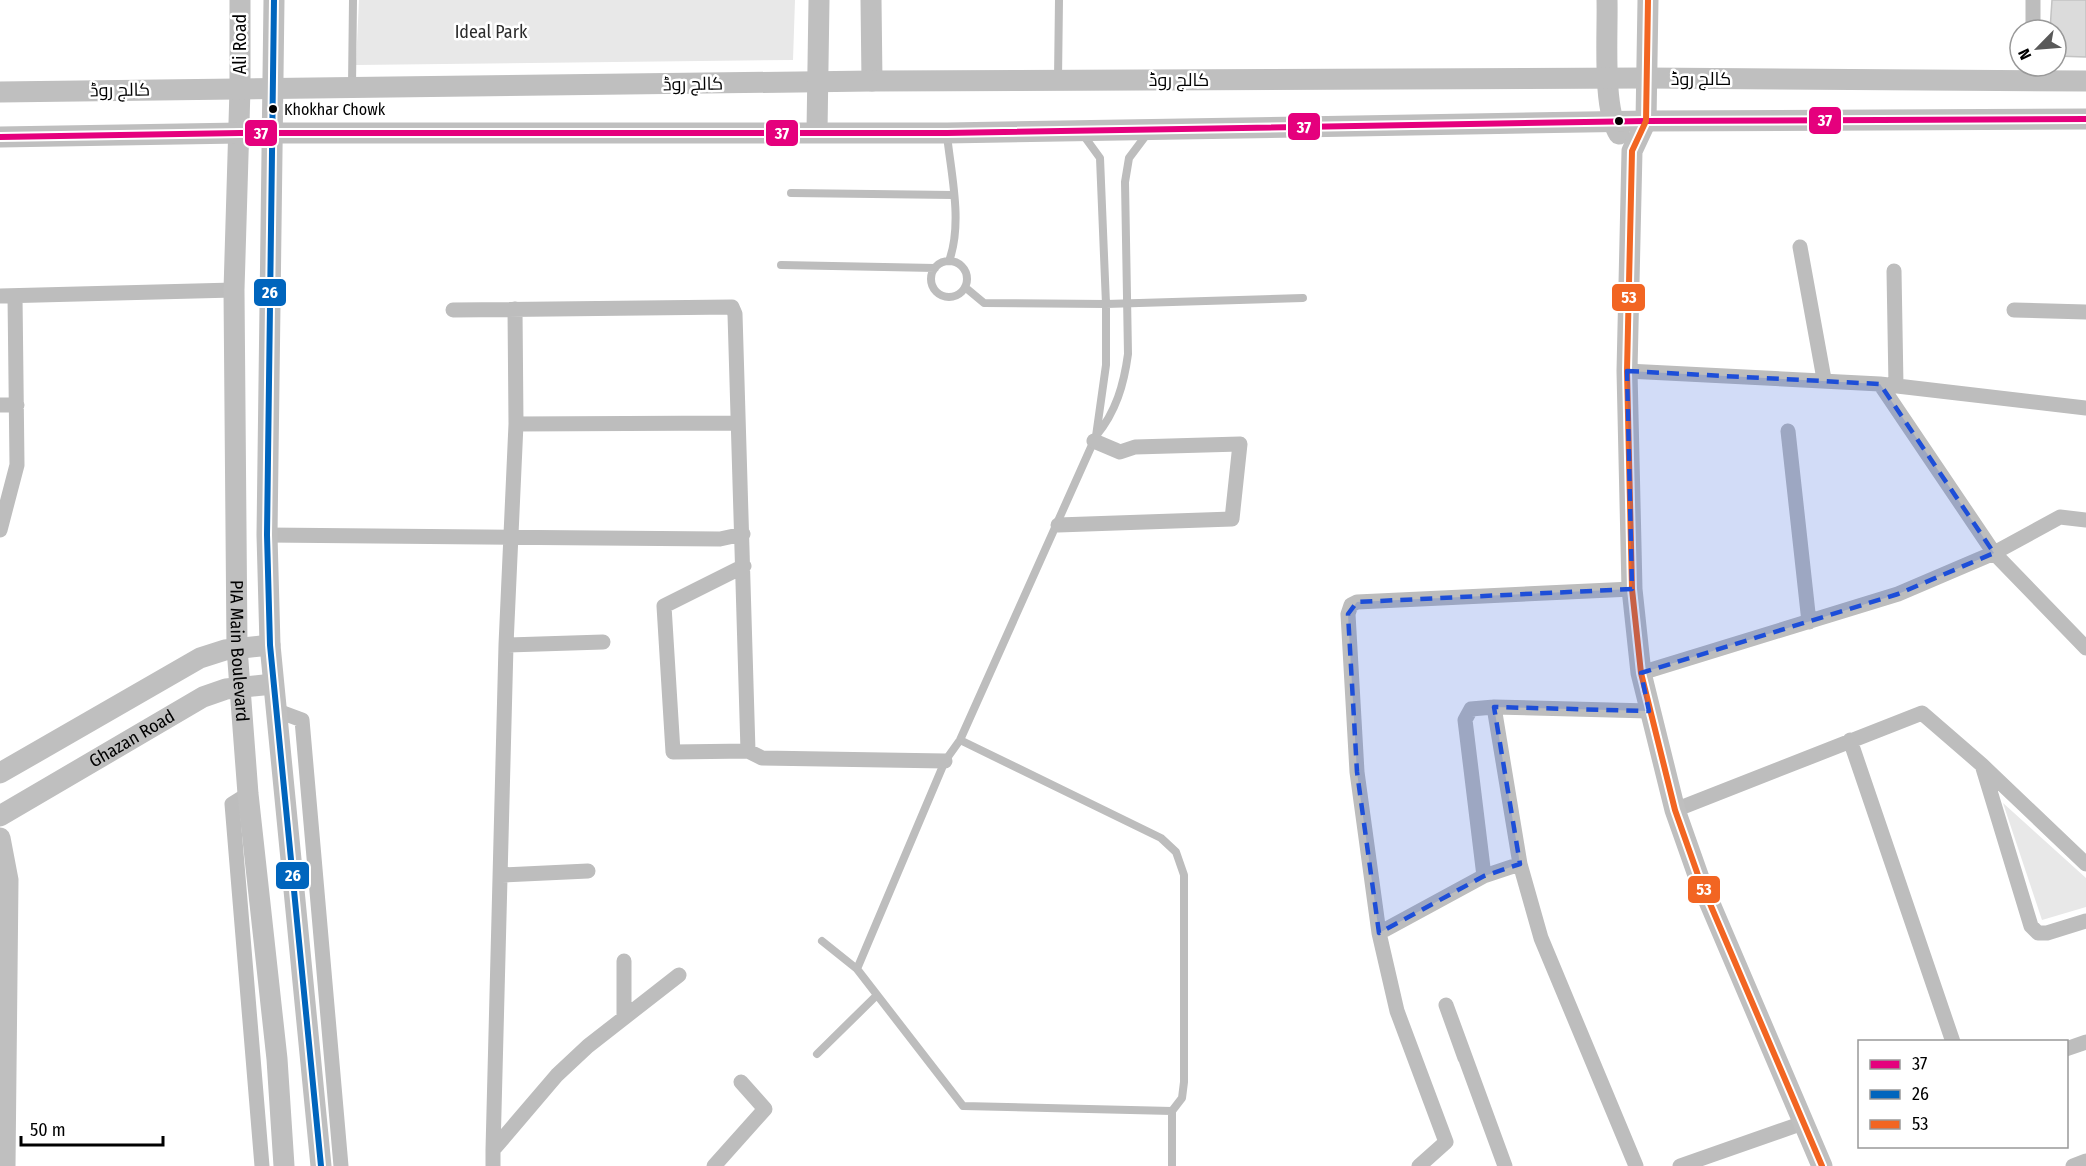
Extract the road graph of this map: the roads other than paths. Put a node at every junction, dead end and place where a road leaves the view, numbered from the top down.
1 (240, 0) edge
2 (274, 0) edge
3 (353, 0) edge
4 (819, 0) edge
5 (871, 0) edge
6 (1059, 0) edge
7 (1607, 0) edge
8 (1648, 0) edge
9 (2033, 0) edge
10 (2033, 18) edge
11 (2008, 74) edge
12 (1646, 78) junction
13 (2063, 78) edge
14 (1608, 80) junction
15 (872, 81) junction
16 (1058, 81) junction
17 (2086, 81) edge
18 (817, 82) junction
19 (352, 88) junction
20 (240, 89) junction
21 (273, 89) junction
22 (0, 92) edge
23 (2086, 119) edge
24 (1646, 121) junction
25 (1612, 123) junction
26 (1152, 128) junction
27 (1079, 130) junction
28 (817, 131) junction
29 (240, 133) junction
30 (947, 133) junction
31 (273, 134) junction
32 (0, 137) edge
33 (1632, 151) junction
34 (791, 193) dead end
35 (953, 195) junction
36 (1800, 247) dead end
37 (949, 261) junction
38 (781, 265) dead end
39 (935, 268) junction
40 (1894, 271) dead end
41 (966, 288) junction
42 (234, 290) junction
43 (7, 296) edge
44 (1303, 298) dead end
45 (1128, 303) junction
46 (1106, 304) junction
47 (453, 309) dead end
48 (515, 309) junction
49 (2014, 310) dead end
50 (2086, 312) edge
51 (1627, 371) junction
52 (1824, 379) junction
53 (1880, 384) junction
54 (1896, 386) junction
55 (0, 405) edge
56 (17, 405) junction
57 (2086, 408) edge
58 (737, 423) junction
59 (516, 424) junction
60 (1788, 431) dead end
61 (1095, 438) junction
62 (2086, 520) edge
63 (1058, 525) junction
64 (0, 530) edge
65 (743, 534) junction
66 (267, 535) junction
67 (509, 537) junction
68 (1994, 553) junction
69 (744, 566) junction
70 (1632, 590) junction
71 (1809, 622) junction
72 (603, 642) dead end
73 (270, 645) junction
74 (506, 645) junction
75 (237, 648) junction
76 (2086, 648) edge
77 (1641, 673) junction
78 (273, 684) junction
79 (239, 688) junction
80 (1494, 707) junction
81 (275, 710) junction
82 (1649, 711) junction
83 (960, 740) junction
84 (1850, 740) junction
85 (748, 751) junction
86 (945, 761) junction
87 (1982, 765) junction
88 (0, 772) edge
89 (248, 794) junction
90 (1675, 810) junction
91 (0, 816) edge
92 (0, 838) edge
93 (1520, 864) junction
94 (2086, 864) edge
95 (588, 871) dead end
96 (502, 875) junction
97 (1484, 876) junction
98 (2086, 921) edge
99 (1379, 933) junction
100 (822, 941) dead end
101 (624, 961) dead end
102 (857, 969) junction
103 (679, 975) dead end
104 (877, 995) junction
105 (624, 1018) junction
106 (1953, 1040) edge
107 (2086, 1042) edge
108 (2068, 1049) edge
109 (3, 1052) edge
110 (817, 1054) dead end
111 (1465, 1058) dead end
112 (741, 1082) dead end
113 (1173, 1111) junction
114 (1803, 1123) junction
115 (493, 1150) junction
116 (2086, 1161) edge
117 (5, 1166) edge
118 (262, 1166) edge
119 (285, 1166) edge
120 (321, 1166) edge
121 (341, 1166) edge
122 (494, 1166) edge
123 (714, 1166) edge
124 (1172, 1166) edge
125 (1419, 1166) edge
126 (1505, 1166) edge
127 (1636, 1166) edge
128 (1680, 1166) edge
129 (1822, 1166) edge
130 (2073, 1166) edge

1 - 20 main road, Ali Road
2 - 21 main road, Ali Road
3 - 19 lane
4 - 18 main road
5 - 15 main road
6 - 16 lane
7 - 14 main road
8 - 12 main road
9 - 10 street
11 - 12 main road, کالج روڈ
12 - 14 main road, کالج روڈ
12 - 24 main road
13 - 17 main road, کالج روڈ
14 - 16 main road, کالج روڈ
14 - 25 main road
15 - 16 main road, کالج روڈ
15 - 18 main road, کالج روڈ
18 - 19 main road, کالج روڈ
18 - 28 main road
19 - 21 main road, کالج روڈ
20 - 21 main road, کالج روڈ
20 - 22 main road, کالج روڈ
20 - 29 main road, Ali Road
21 - 31 main road, Ali Road
23 - 24 main road
24 - 25 main road
24 - 33 main road
25 - 26 main road
25 - 33 main road
26 - 27 main road
26 - 45 lane
27 - 30 main road
27 - 46 lane
28 - 30 main road
28 - 31 main road
29 - 31 main road
29 - 32 main road
29 - 42 main road, PIA Main Boulevard
30 - 35 lane
31 - 66 main road, PIA Main Boulevard
33 - 51 main road
34 - 35 lane
35 - 37 lane
36 - 52 street
37 - 39 lane
37 - 41 lane
38 - 39 lane
39 - 41 lane
40 - 54 street
41 - 46 lane
42 - 43 street
42 - 75 main road, PIA Main Boulevard
43 - 56 street
44 - 45 lane
45 - 46 lane
45 - 61 lane
46 - 61 lane
47 - 48 street
48 - 58 street
48 - 59 street
49 - 50 street
51 - 52 street
51 - 70 main road
52 - 53 street
53 - 54 street
53 - 68 street
54 - 57 street
55 - 56 street
56 - 64 street
58 - 59 street
58 - 65 street
59 - 67 street
60 - 71 street
61 - 63 lane
61 - 63 street
62 - 68 street
63 - 83 lane
65 - 67 street
65 - 69 street
66 - 67 street
66 - 73 main road, PIA Main Boulevard
67 - 74 street
68 - 71 street
68 - 76 street
69 - 85 street
69 - 85 street
70 - 77 main road
70 - 99 street
71 - 77 street
72 - 74 street
73 - 75 main road, Ghazan Road
73 - 78 main road, PIA Main Boulevard
74 - 96 street
75 - 79 main road, PIA Main Boulevard
75 - 88 main road, Ghazan Road
77 - 82 main road
78 - 79 main road, Ghazan Road
78 - 81 main road, PIA Main Boulevard
79 - 89 main road, PIA Main Boulevard
79 - 91 main road, Ghazan Road
80 - 82 street
80 - 93 street
80 - 97 street
81 - 120 main road, PIA Main Boulevard
81 - 121 street
82 - 90 main road
83 - 86 lane
83 - 113 lane
84 - 87 street
84 - 90 street
84 - 106 street
85 - 86 street
86 - 102 lane
87 - 94 street
87 - 98 street
89 - 118 street
89 - 119 main road, PIA Main Boulevard
90 - 114 main road
92 - 109 main road
93 - 97 street
93 - 127 street
95 - 96 street
96 - 115 street
97 - 99 street
99 - 125 street
100 - 102 lane
101 - 105 street
102 - 104 lane
103 - 105 street
104 - 110 lane
104 - 113 lane
105 - 115 street
107 - 108 street
109 - 117 main road
111 - 126 street
112 - 123 street
113 - 124 lane
114 - 128 street
114 - 129 main road
115 - 122 street
116 - 130 street

